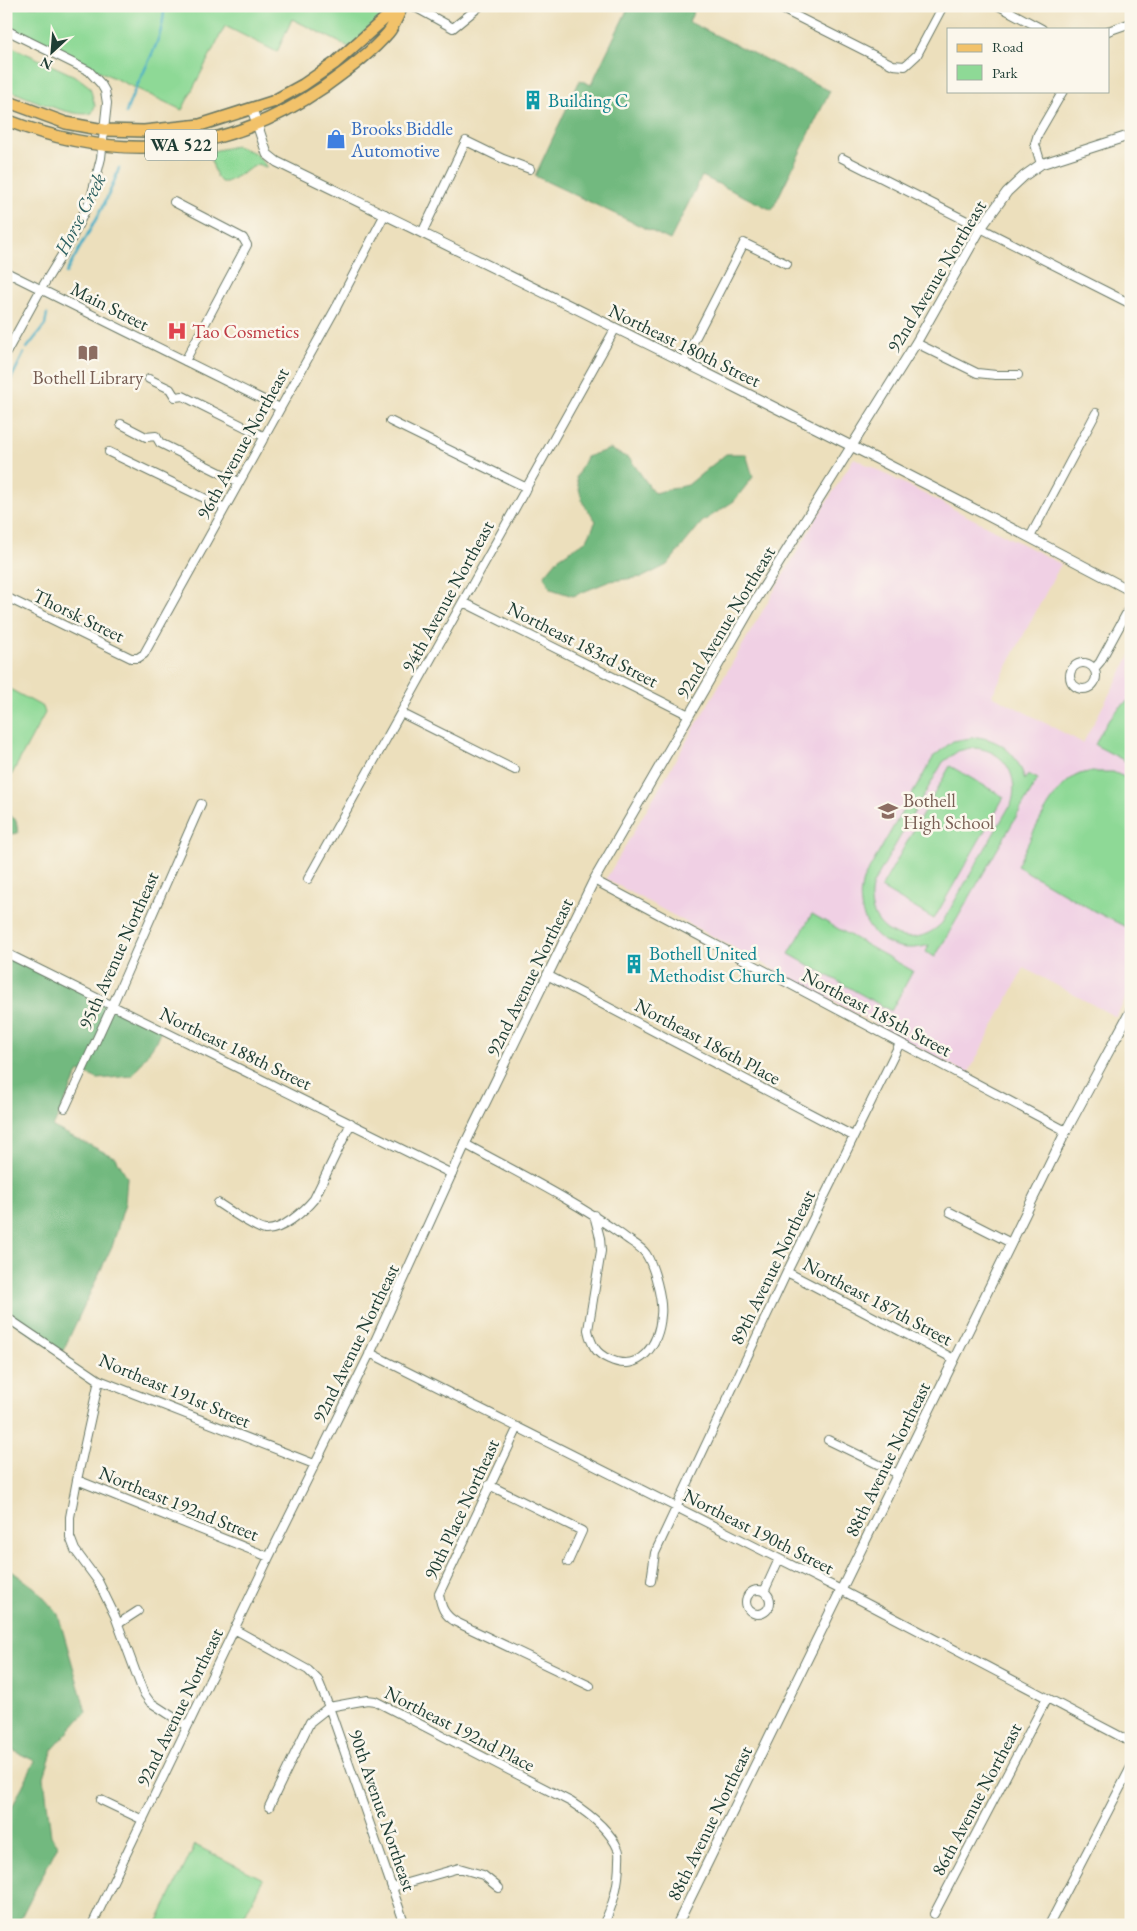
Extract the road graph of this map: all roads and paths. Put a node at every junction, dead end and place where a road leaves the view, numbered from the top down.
1 (401, 6) edge
2 (413, 6) edge
3 (480, 6) edge
4 (781, 6) edge
5 (943, 6) edge
6 (999, 6) edge
7 (1131, 23) edge
8 (1041, 28) edge
9 (6, 30) edge
10 (1110, 30) edge
11 (1062, 92) edge
12 (6, 101) edge
13 (252, 109) junction
14 (6, 120) edge
15 (258, 124) junction
16 (104, 130) junction
17 (1131, 134) edge
18 (102, 146) junction
19 (842, 158) dead end
20 (1041, 164) junction
21 (530, 169) dead end
22 (174, 202) dead end
23 (385, 214) junction
24 (981, 228) junction
25 (422, 233) junction
26 (787, 264) dead end
27 (6, 272) edge
28 (40, 289) junction
29 (1131, 304) edge
30 (615, 329) junction
31 (916, 343) junction
32 (6, 353) edge
33 (186, 361) junction
34 (683, 362) junction
35 (1018, 375) dead end
36 (149, 379) dead end
37 (280, 408) junction
38 (1096, 413) dead end
39 (390, 421) dead end
40 (121, 424) dead end
41 (265, 437) junction
42 (850, 446) junction
43 (109, 452) dead end
44 (239, 482) junction
45 (527, 488) junction
46 (224, 508) junction
47 (1030, 537) junction
48 (1131, 591) edge
49 (6, 597) edge
50 (463, 602) junction
51 (1131, 605) edge
52 (138, 658) joint
53 (1094, 669) dead end
54 (401, 713) junction
55 (689, 715) junction
56 (515, 770) dead end
57 (201, 804) dead end
58 (308, 879) dead end
59 (594, 880) junction
60 (6, 953) edge
61 (548, 975) junction
62 (112, 1006) junction
63 (1131, 1010) edge
64 (900, 1043) junction
65 (65, 1108) dead end
66 (351, 1123) junction
67 (1066, 1131) junction
68 (853, 1136) junction
69 (465, 1144) junction
70 (452, 1174) junction
71 (218, 1203) dead end
72 (950, 1212) dead end
73 (594, 1215) junction
74 (1011, 1243) junction
75 (787, 1272) junction
76 (8, 1318) edge
77 (6, 1329) edge
78 (370, 1353) junction
79 (954, 1359) junction
80 (99, 1380) junction
81 (518, 1427) junction
82 (828, 1440) dead end
83 (314, 1464) junction
84 (898, 1474) junction
85 (77, 1480) junction
86 (489, 1485) junction
87 (676, 1507) junction
88 (269, 1557) junction
89 (780, 1559) junction
90 (568, 1562) dead end
91 (651, 1581) dead end
92 (841, 1590) junction
93 (764, 1592) dead end
94 (138, 1611) dead end
95 (118, 1624) junction
96 (234, 1629) junction
97 (590, 1686) dead end
98 (1047, 1698) junction
99 (329, 1707) junction
100 (187, 1726) junction
101 (1131, 1742) edge
102 (1131, 1767) edge
103 (101, 1800) dead end
104 (269, 1807) dead end
105 (143, 1820) junction
106 (393, 1887) junction
107 (499, 1888) dead end
108 (934, 1914) dead end
109 (92, 1925) edge
110 (405, 1925) edge
111 (603, 1925) edge
112 (677, 1925) edge
113 (1049, 1925) edge

1 - 13 main road, WA 522
1 - 15 main road, WA 522
2 - 3 street
4 - 5 street
6 - 8 street
7 - 10 street
9 - 16 street
11 - 20 street
12 - 16 main road, WA 522
13 - 15 street, Northeast 180th Street
13 - 16 main road, WA 522
14 - 18 main road, WA 522
15 - 18 main road, WA 522
15 - 23 street, Northeast 180th Street
16 - 18 street
17 - 20 street, 92nd Avenue Northeast
18 - 28 street
19 - 24 street
20 - 24 street, 92nd Avenue Northeast
21 - 25 street
22 - 33 street
23 - 25 street, Northeast 180th Street
23 - 37 street, 96th Avenue Northeast
24 - 29 street
24 - 31 street, 92nd Avenue Northeast
25 - 30 street, Northeast 180th Street
26 - 34 street
27 - 28 street, Main Street
28 - 32 street
28 - 33 street, Main Street
30 - 34 street, Northeast 180th Street
30 - 45 street, 94th Avenue Northeast
31 - 35 street
31 - 42 street, 92nd Avenue Northeast
33 - 37 street, Main Street
34 - 42 street, Northeast 180th Street
36 - 41 street
37 - 41 street, 96th Avenue Northeast
38 - 47 street
39 - 45 street
40 - 44 street
41 - 44 street, 96th Avenue Northeast
42 - 47 street, Northeast 180th Street
42 - 55 street, 92nd Avenue Northeast
43 - 46 street
44 - 46 street, 96th Avenue Northeast
45 - 50 street, 94th Avenue Northeast
46 - 52 street, 96th Avenue Northeast
47 - 48 street, Northeast 180th Street
49 - 52 street, Thorsk Street
50 - 54 street, 94th Avenue Northeast
50 - 55 street, Northeast 183rd Street
51 - 53 street
54 - 56 street
54 - 58 street, 94th Avenue Northeast
55 - 59 street, 92nd Avenue Northeast
57 - 62 street, 95th Avenue Northeast
59 - 61 street, 92nd Avenue Northeast
59 - 64 street, Northeast 185th Street
60 - 62 street, Northeast 188th Street
61 - 68 street, Northeast 186th Place
61 - 69 street, 92nd Avenue Northeast
62 - 65 street, 95th Avenue Northeast
62 - 66 street, Northeast 188th Street
63 - 67 street, 88th Avenue Northeast
64 - 67 street, Northeast 185th Street
64 - 68 street, 89th Avenue Northeast
66 - 70 street, Northeast 188th Street
66 - 71 street
67 - 74 street, 88th Avenue Northeast
68 - 75 street, 89th Avenue Northeast
69 - 70 street, 92nd Avenue Northeast
69 - 73 street
70 - 78 street, 92nd Avenue Northeast
72 - 74 street
73 - 73 street
74 - 79 street, 88th Avenue Northeast
75 - 79 street, Northeast 187th Street
75 - 87 street, 89th Avenue Northeast
76 - 77 street
76 - 80 street, Northeast 191st Street
78 - 81 street, Northeast 190th Street
78 - 83 street, 92nd Avenue Northeast
79 - 84 street, 88th Avenue Northeast
80 - 83 street, Northeast 191st Street
80 - 85 street
81 - 86 street, 90th Place Northeast
81 - 87 street, Northeast 190th Street
82 - 84 street
83 - 88 street, 92nd Avenue Northeast
84 - 92 street, 88th Avenue Northeast
85 - 88 street, Northeast 192nd Street
85 - 95 street
86 - 90 street
86 - 97 street, 90th Place Northeast
87 - 89 street, Northeast 190th Street
87 - 91 street, 89th Avenue Northeast
88 - 96 street, 92nd Avenue Northeast
89 - 92 street, Northeast 190th Street
89 - 93 street
92 - 98 street, Northeast 190th Street
92 - 112 street, 88th Avenue Northeast
94 - 95 street
95 - 100 street
96 - 99 street
96 - 100 street, 92nd Avenue Northeast
98 - 101 street, Northeast 190th Street
98 - 108 street, 86th Avenue Northeast
99 - 104 street
99 - 106 street, 90th Avenue Northeast
99 - 111 street, Northeast 192nd Place
100 - 105 street, 92nd Avenue Northeast
102 - 113 street
103 - 105 street
105 - 109 street, 92nd Avenue Northeast
106 - 107 street
106 - 110 street, 90th Avenue Northeast

